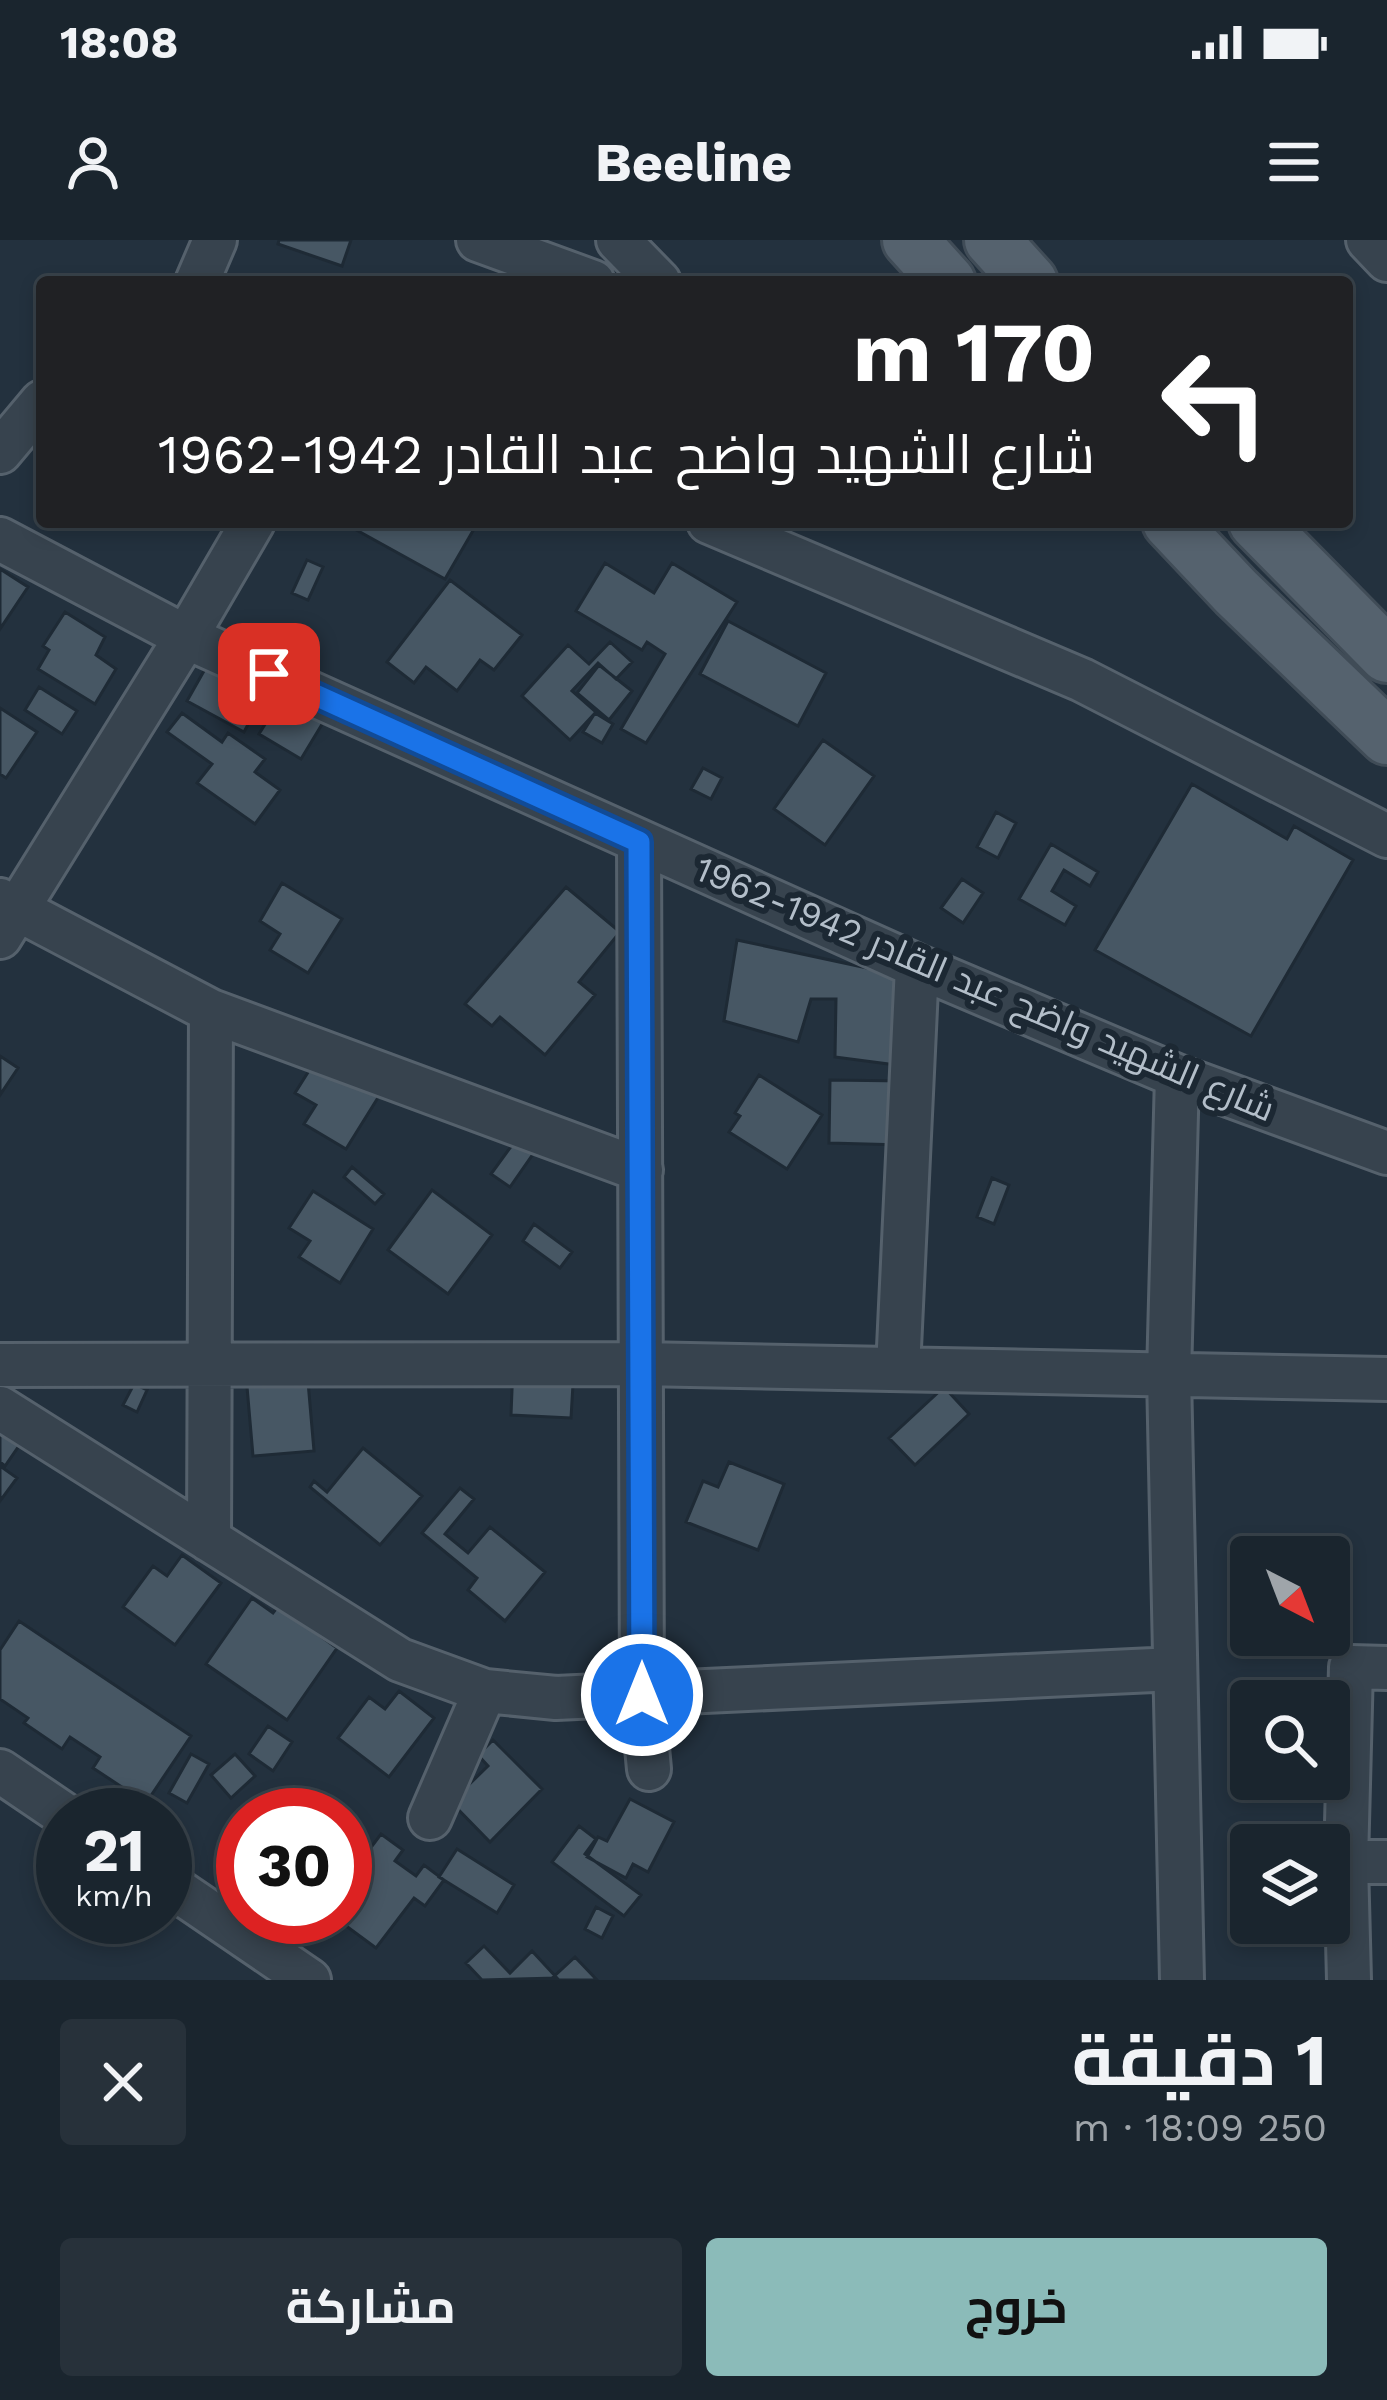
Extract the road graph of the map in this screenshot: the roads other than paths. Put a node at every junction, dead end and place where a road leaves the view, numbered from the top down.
1 (214, 240) edge
2 (478, 240) edge
3 (618, 240) edge
4 (910, 240) edge
5 (992, 240) edge
6 (1368, 240) edge
7 (1387, 260) edge
8 (199, 276) edge
9 (577, 276) edge
10 (653, 276) edge
11 (943, 276) edge
12 (1025, 276) edge
13 (36, 409) edge
14 (0, 452) edge
15 (250, 528) edge
16 (723, 528) edge
17 (1176, 528) edge
18 (1262, 528) edge
19 (0, 539) edge
20 (186, 637) junction
21 (1387, 655) edge
22 (1387, 737) edge
23 (1387, 836) edge
24 (639, 842) junction
25 (5, 916) edge
26 (916, 966) junction
27 (211, 1011) junction
28 (1178, 1076) junction
29 (1387, 1154) edge
30 (641, 1170) junction
31 (641, 1364) junction
32 (0, 1365) edge
33 (212, 1365) junction
34 (898, 1370) junction
35 (1169, 1375) junction
36 (1387, 1379) edge
37 (0, 1408) edge
38 (209, 1540) junction
39 (1387, 1668) edge
40 (1175, 1669) junction
41 (485, 1691) junction
42 (642, 1695) junction
43 (650, 1768) dead end
44 (0, 1771) edge
45 (36, 1795) edge
46 (430, 1818) dead end
47 (1367, 1862) edge
48 (192, 1900) edge
49 (309, 1980) edge
50 (1182, 1980) edge
51 (1348, 1980) edge

1 - 8 street
2 - 9 street
3 - 10 street
4 - 11 main road
5 - 12 main road
6 - 7 street
13 - 14 street
15 - 20 street
16 - 23 street
17 - 22 main road
18 - 21 main road
19 - 20 street, شارع الشهيد واضح عبد القادر 1942-1962
20 - 24 street, شارع الشهيد واضح عبد القادر 1942-1962
20 - 25 street
24 - 26 street, شارع الشهيد واضح عبد القادر 1942-1962
24 - 30 street
25 - 27 street
26 - 28 street, شارع الشهيد واضح عبد القادر 1942-1962
26 - 34 street
27 - 30 street
27 - 33 street
28 - 29 street, شارع الشهيد واضح عبد القادر 1942-1962
28 - 35 street
30 - 31 street
31 - 33 street
31 - 34 street
31 - 42 street
32 - 33 street
33 - 38 street
34 - 35 street
35 - 36 street
35 - 40 street
37 - 38 street
38 - 41 street
39 - 47 street
40 - 42 street
40 - 50 street
41 - 42 street
41 - 46 street
42 - 43 street
44 - 45 street
47 - 51 street
48 - 49 street

